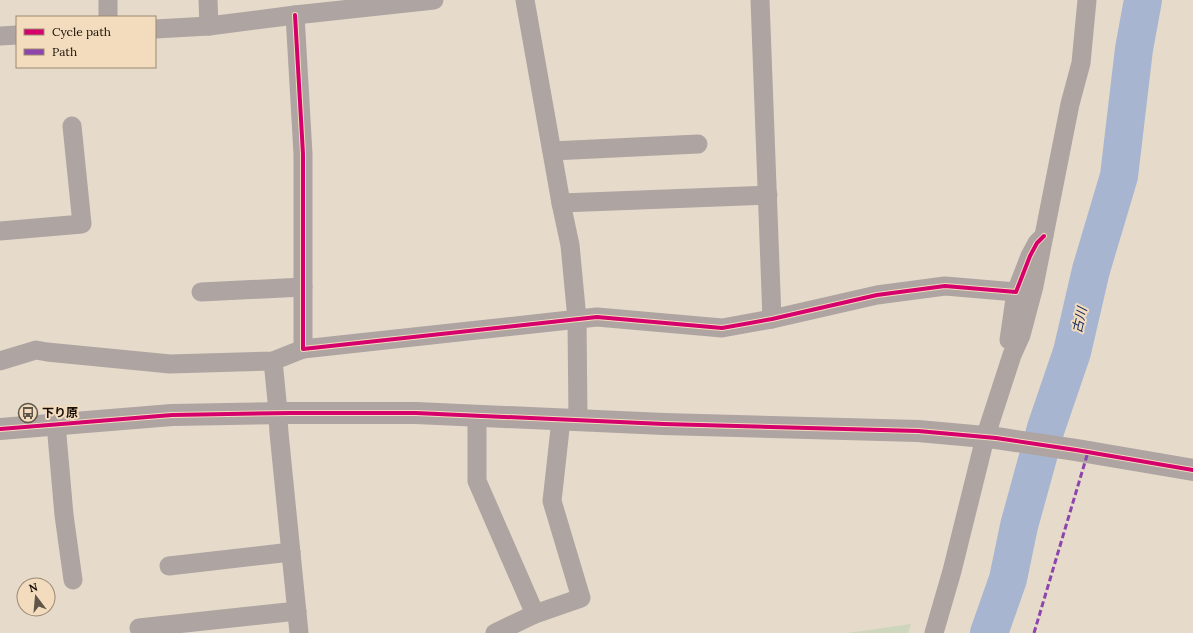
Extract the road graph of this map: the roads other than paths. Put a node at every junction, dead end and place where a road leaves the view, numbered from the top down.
1 (108, 0) edge
2 (208, 0) edge
3 (434, 0) edge
4 (525, 0) edge
5 (760, 0) edge
6 (1075, 0) edge
7 (1087, 0) edge
8 (352, 4) edge
9 (295, 15) junction
10 (108, 16) edge
11 (209, 26) junction
12 (156, 29) edge
13 (16, 35) edge
14 (0, 36) edge
15 (1070, 104) junction
16 (72, 126) dead end
17 (698, 144) dead end
18 (552, 151) junction
19 (768, 195) junction
20 (561, 203) junction
21 (0, 231) edge
22 (1044, 236) junction
23 (303, 288) junction
24 (201, 292) dead end
25 (1016, 292) junction
26 (577, 319) junction
27 (772, 319) junction
28 (303, 349) junction
29 (1012, 355) junction
30 (0, 361) edge
31 (273, 361) junction
32 (278, 413) junction
33 (477, 416) junction
34 (570, 420) junction
35 (56, 424) junction
36 (0, 429) edge
37 (990, 438) junction
38 (1193, 470) edge
39 (291, 552) junction
40 (169, 566) dead end
41 (73, 580) dead end
42 (297, 611) junction
43 (535, 614) junction
44 (139, 628) dead end
45 (299, 633) edge
46 (495, 633) edge
47 (934, 633) edge

1 - 10 street
2 - 11 street
3 - 8 street
4 - 18 street
5 - 19 street
6 - 15 street
7 - 15 street
8 - 9 street
9 - 11 street
9 - 23 street
11 - 12 street
13 - 14 street
15 - 22 street
16 - 21 street
17 - 18 street
18 - 20 street
19 - 20 street
19 - 27 street
20 - 26 street
22 - 25 street
22 - 29 street
23 - 24 street
23 - 28 street
25 - 27 street
25 - 29 street
26 - 27 street
26 - 28 street
26 - 34 street
28 - 31 street
29 - 37 street
30 - 31 street
31 - 32 street
32 - 33 street
32 - 35 street
32 - 39 street
33 - 34 street
33 - 43 street
34 - 37 street
34 - 43 street
35 - 36 street
35 - 41 street
37 - 38 street
37 - 47 street
39 - 40 street
39 - 42 street
42 - 44 street
42 - 45 street
43 - 46 street

